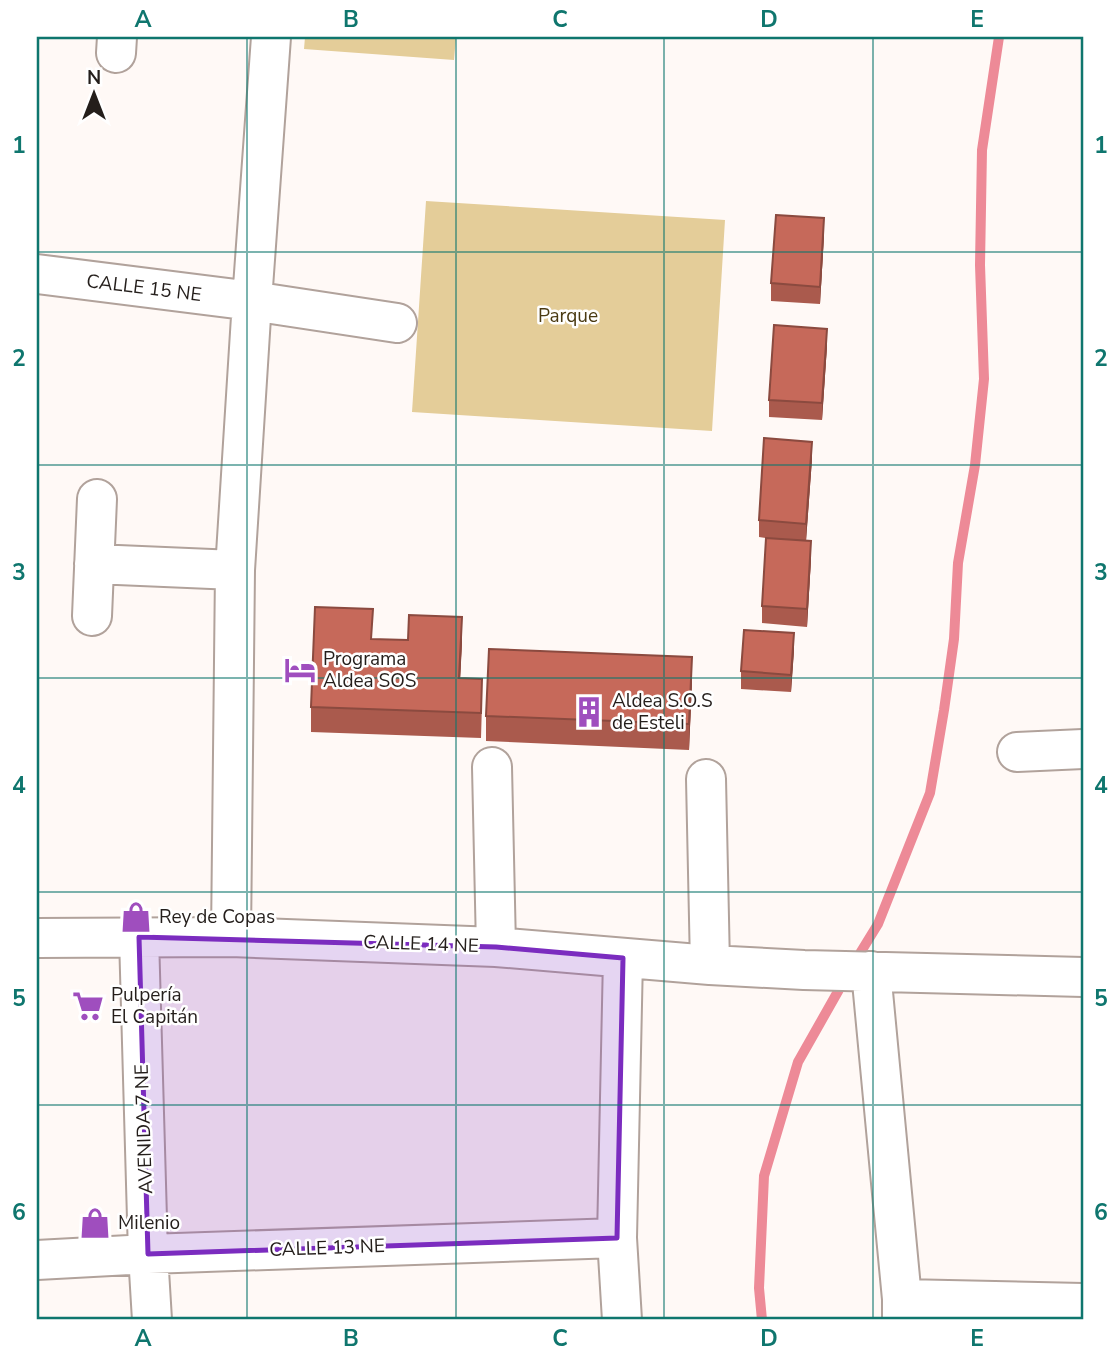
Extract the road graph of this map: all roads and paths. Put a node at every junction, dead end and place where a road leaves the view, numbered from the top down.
1 (271, 37) edge
2 (37, 274) edge
3 (251, 301) junction
4 (397, 323) dead end
5 (97, 499) dead end
6 (94, 564) junction
7 (235, 570) junction
8 (92, 616) dead end
9 (1083, 749) edge
10 (1017, 752) dead end
11 (492, 767) dead end
12 (706, 779) dead end
13 (139, 937) junction
14 (231, 937) junction
15 (37, 938) edge
16 (496, 947) junction
17 (623, 958) junction
18 (710, 965) junction
19 (864, 971) junction
20 (1083, 977) edge
21 (617, 1238) junction
22 (148, 1254) junction
23 (37, 1260) edge
24 (1083, 1303) edge
25 (902, 1309) edge
26 (152, 1320) edge
27 (622, 1320) edge

1 - 3 street
2 - 3 street, CALLE 15 NE
3 - 4 street, CALLE 15 NE
3 - 7 street
5 - 6 street
6 - 7 street
6 - 8 street
7 - 14 street
9 - 10 street
11 - 16 street
12 - 18 street
13 - 14 street, CALLE 14 NE
13 - 15 street, CALLE 14 NE
13 - 22 street, AVENIDA 7 NE
14 - 16 street, CALLE 14 NE
16 - 17 street, CALLE 14 NE
17 - 18 street, CALLE 14 NE
17 - 21 street
18 - 19 street, CALLE 14 NE
19 - 20 street, CALLE 14 NE
19 - 25 street
21 - 22 street, CALLE 13 NE
21 - 27 street
22 - 23 street, CALLE 13 NE
22 - 26 street, AVENIDA 7 NE
24 - 25 street

